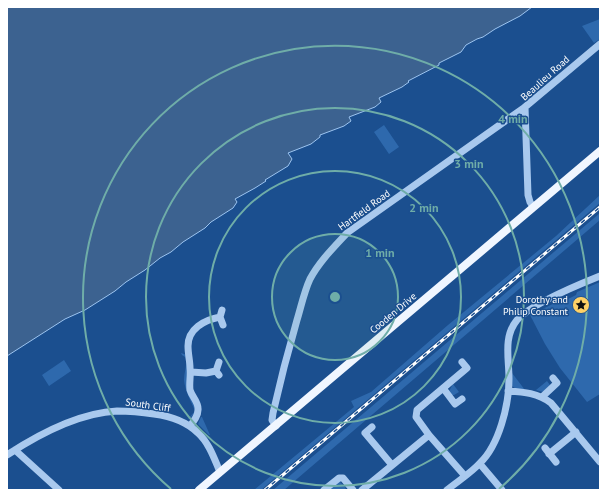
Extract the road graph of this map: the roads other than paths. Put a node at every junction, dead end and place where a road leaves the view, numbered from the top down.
1 (600, 44) edge
2 (525, 107) junction
3 (600, 151) edge
4 (534, 207) junction
5 (600, 276) edge
6 (222, 310) dead end
7 (220, 317) junction
8 (223, 325) dead end
9 (219, 362) dead end
10 (462, 362) dead end
11 (191, 372) junction
12 (553, 378) dead end
13 (443, 388) junction
14 (508, 390) junction
15 (542, 397) junction
16 (462, 399) dead end
17 (190, 426) junction
18 (276, 426) junction
19 (372, 427) dead end
20 (576, 432) junction
21 (429, 435) junction
22 (15, 450) junction
23 (7, 455) edge
24 (556, 462) dead end
25 (600, 462) edge
26 (480, 464) junction
27 (392, 465) junction
28 (220, 472) junction
29 (464, 476) junction
30 (59, 490) edge
31 (199, 490) edge
32 (324, 490) edge
33 (354, 490) edge
34 (362, 490) edge
35 (447, 490) edge
36 (502, 490) edge

1 - 2 street, Beaulieu Road
2 - 4 street, Beaulieu Road
2 - 18 street, Hartfield Road
3 - 4 main road, Cooden Drive
4 - 18 main road, Cooden Drive
5 - 14 street
6 - 7 street
7 - 8 street
7 - 11 street
9 - 11 street
10 - 13 street
11 - 17 street
12 - 15 street
13 - 16 street
13 - 21 street
14 - 15 street
14 - 26 street
15 - 20 street
17 - 22 street, South Cliff
17 - 28 street, South Cliff
18 - 28 main road, Cooden Drive
19 - 27 street
20 - 24 street
20 - 25 street
21 - 27 street
21 - 29 street
22 - 23 street, South Cliff
22 - 30 street
26 - 29 street
26 - 36 street
27 - 34 street
28 - 31 main road, Cooden Drive
29 - 35 street
32 - 33 street

